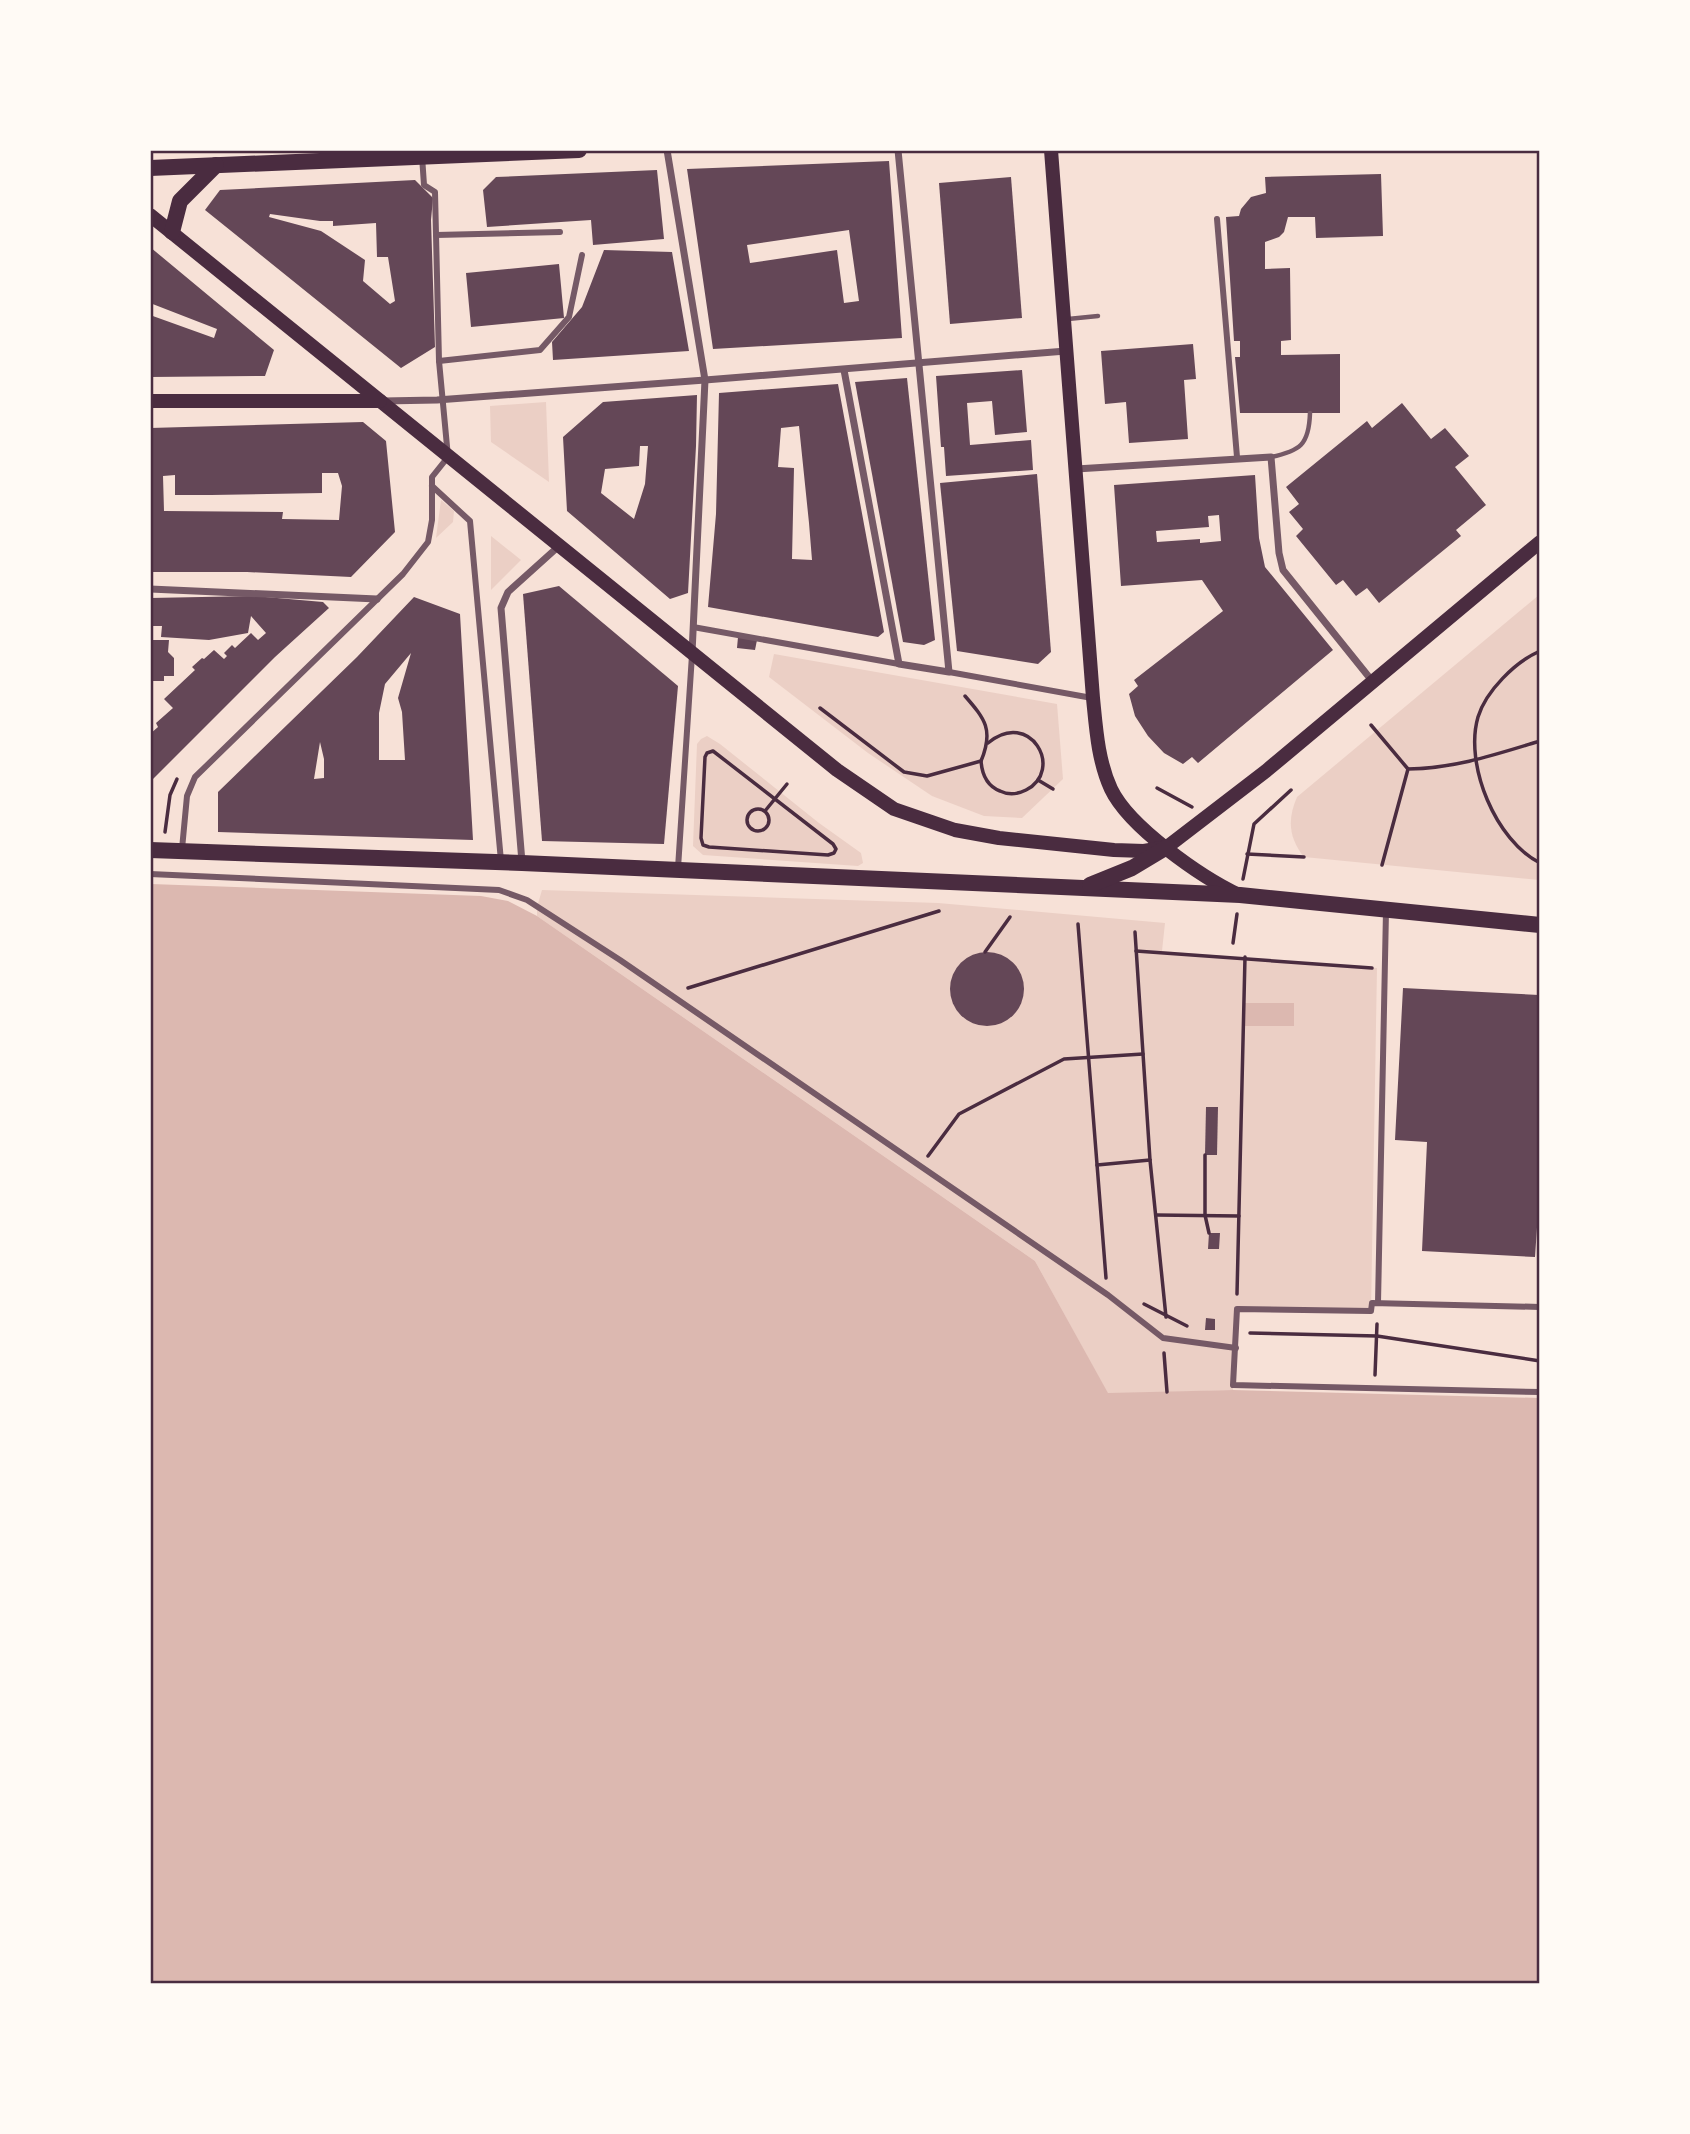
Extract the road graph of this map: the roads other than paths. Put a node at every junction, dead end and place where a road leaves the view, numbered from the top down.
1 (579, 150) edge
2 (667, 150) edge
3 (898, 150) edge
4 (1051, 150) edge
5 (489, 152) edge
6 (422, 154) edge
7 (216, 164) junction
8 (150, 168) edge
9 (150, 215) edge
10 (1217, 219) dead end
11 (172, 232) junction
12 (560, 232) dead end
13 (436, 234) junction
14 (582, 255) dead end
15 (1098, 316) dead end
16 (1064, 319) junction
17 (1066, 351) junction
18 (439, 361) junction
19 (918, 365) junction
20 (844, 370) junction
21 (705, 380) junction
22 (442, 399) junction
23 (150, 401) edge
24 (380, 401) junction
25 (1310, 414) dead end
26 (448, 457) junction
27 (1237, 457) junction
28 (1271, 457) junction
29 (1075, 469) junction
30 (432, 486) junction
31 (1539, 541) edge
32 (559, 546) junction
33 (150, 589) edge
34 (377, 599) junction
35 (693, 627) junction
36 (692, 654) junction
37 (899, 664) junction
38 (949, 672) junction
39 (1373, 682) junction
40 (1093, 698) junction
41 (1167, 848) junction
42 (157, 850) edge
43 (182, 851) junction
44 (501, 862) junction
45 (522, 863) junction
46 (678, 870) junction
47 (150, 874) edge
48 (1081, 888) junction
49 (1240, 895) junction
50 (1386, 910) junction
51 (1539, 925) edge
52 (1378, 1303) junction
53 (1539, 1307) edge
54 (1236, 1348) junction
55 (1539, 1392) edge

1 - 5 main road
2 - 21 street
3 - 19 street
4 - 16 main road
5 - 6 main road
6 - 7 main road
6 - 13 street
7 - 8 main road
7 - 11 main road
9 - 11 main road
10 - 27 street
11 - 24 main road
12 - 13 street
13 - 18 street
14 - 18 street
15 - 16 lane
16 - 17 main road
17 - 19 street
17 - 29 main road
18 - 22 street
19 - 20 street
19 - 38 street
20 - 21 street
20 - 37 street
21 - 22 street
21 - 35 street
22 - 24 street
22 - 26 street
23 - 24 main road
24 - 26 main road
25 - 28 lane
26 - 30 street
26 - 32 main road
27 - 28 street
27 - 29 street
28 - 39 street
29 - 40 main road
30 - 34 street
30 - 44 street
31 - 39 main road
32 - 36 main road
32 - 45 street
33 - 34 street
34 - 43 street
35 - 36 street
35 - 37 street
36 - 41 main road
36 - 46 street
37 - 38 street
38 - 40 street
39 - 41 main road
40 - 41 main road
41 - 48 main road
41 - 49 main road
42 - 43 main road
43 - 44 main road
44 - 45 main road
45 - 46 main road
46 - 48 main road
47 - 54 street
48 - 49 main road
49 - 50 main road
50 - 51 main road
50 - 52 street
52 - 53 street
52 - 54 street
54 - 55 street

